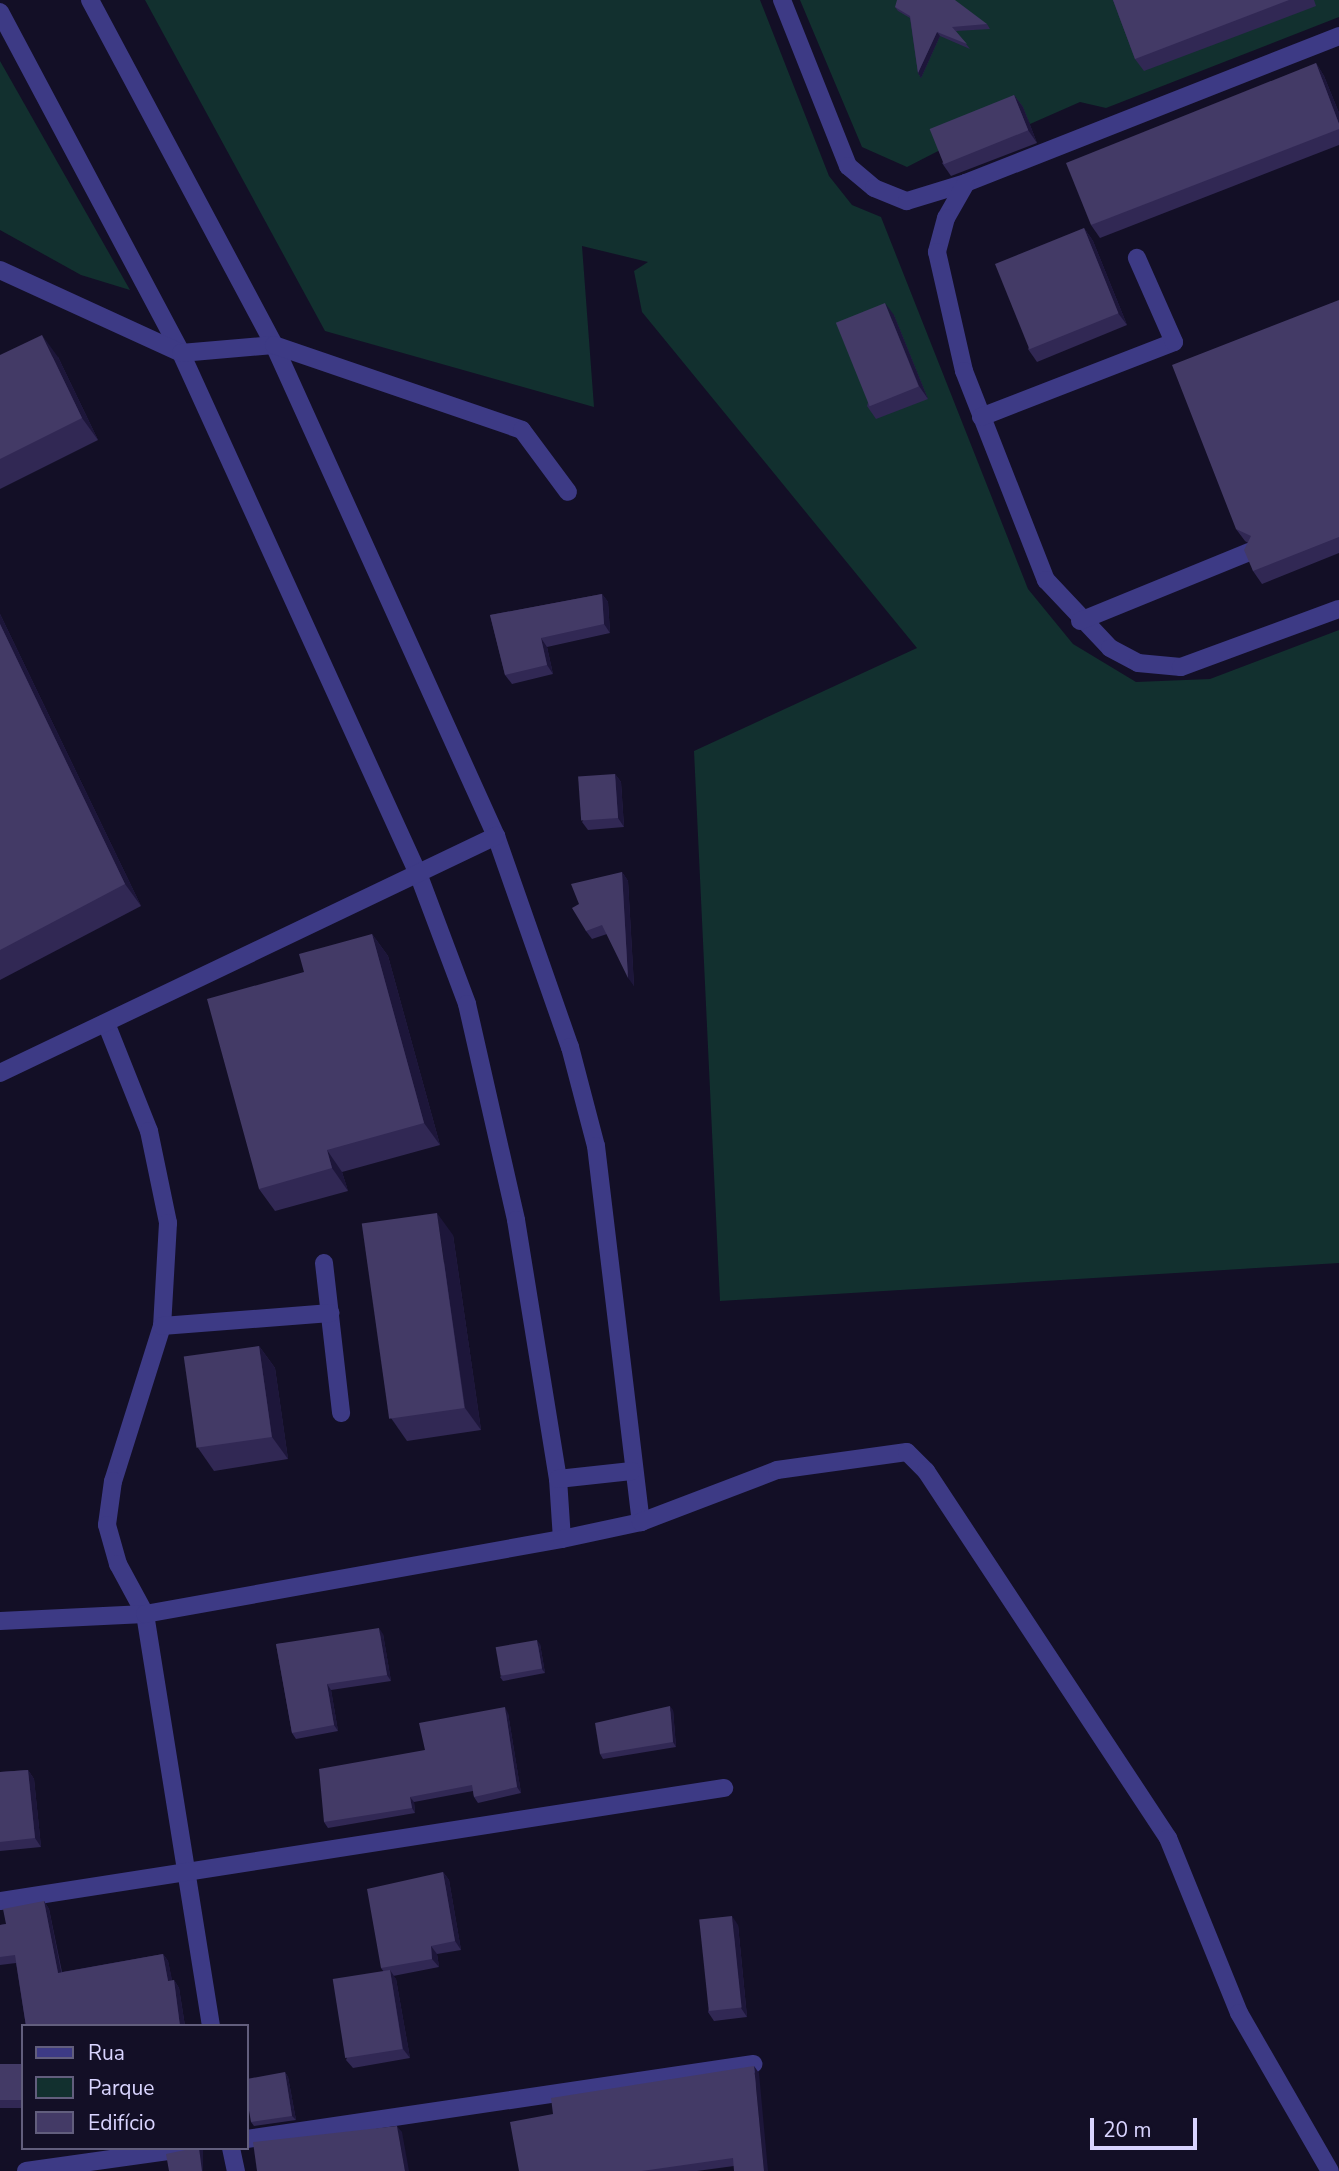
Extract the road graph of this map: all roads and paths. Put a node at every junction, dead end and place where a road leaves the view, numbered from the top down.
1 (90, 0) edge
2 (782, 0) edge
3 (0, 12) edge
4 (1339, 36) edge
5 (966, 183) junction
6 (1137, 258) dead end
7 (0, 270) edge
8 (274, 345) junction
9 (181, 354) junction
10 (981, 417) junction
11 (568, 492) dead end
12 (1249, 552) edge
13 (1339, 609) edge
14 (1080, 621) junction
15 (496, 835) junction
16 (419, 876) junction
17 (106, 1023) junction
18 (0, 1073) edge
19 (324, 1263) dead end
20 (331, 1312) junction
21 (162, 1326) junction
22 (341, 1413) dead end
23 (632, 1471) junction
24 (558, 1479) junction
25 (641, 1522) junction
26 (562, 1539) junction
27 (145, 1614) junction
28 (0, 1621) edge
29 (724, 1788) dead end
30 (187, 1876) junction
31 (0, 1901) edge
32 (211, 2024) edge
33 (753, 2064) edge
34 (248, 2139) edge
35 (175, 2150) edge
36 (231, 2150) edge
37 (26, 2171) edge
38 (236, 2171) edge
39 (1329, 2171) edge

1 - 8 street
2 - 5 street
3 - 9 street
4 - 5 street
5 - 10 street
6 - 10 street
7 - 9 street
8 - 9 street
8 - 11 street
8 - 15 street
9 - 16 street
10 - 14 street
12 - 14 street
13 - 14 street
15 - 16 street
15 - 23 street
16 - 17 street
16 - 24 street
17 - 18 street
17 - 21 street
19 - 20 street
20 - 21 street
20 - 22 street
21 - 27 street
23 - 24 street
23 - 25 street
24 - 26 street
25 - 26 street
25 - 39 street
26 - 27 street
27 - 28 street
27 - 30 street
29 - 30 street
30 - 31 street
30 - 32 street
33 - 34 street
35 - 37 street
36 - 38 street

